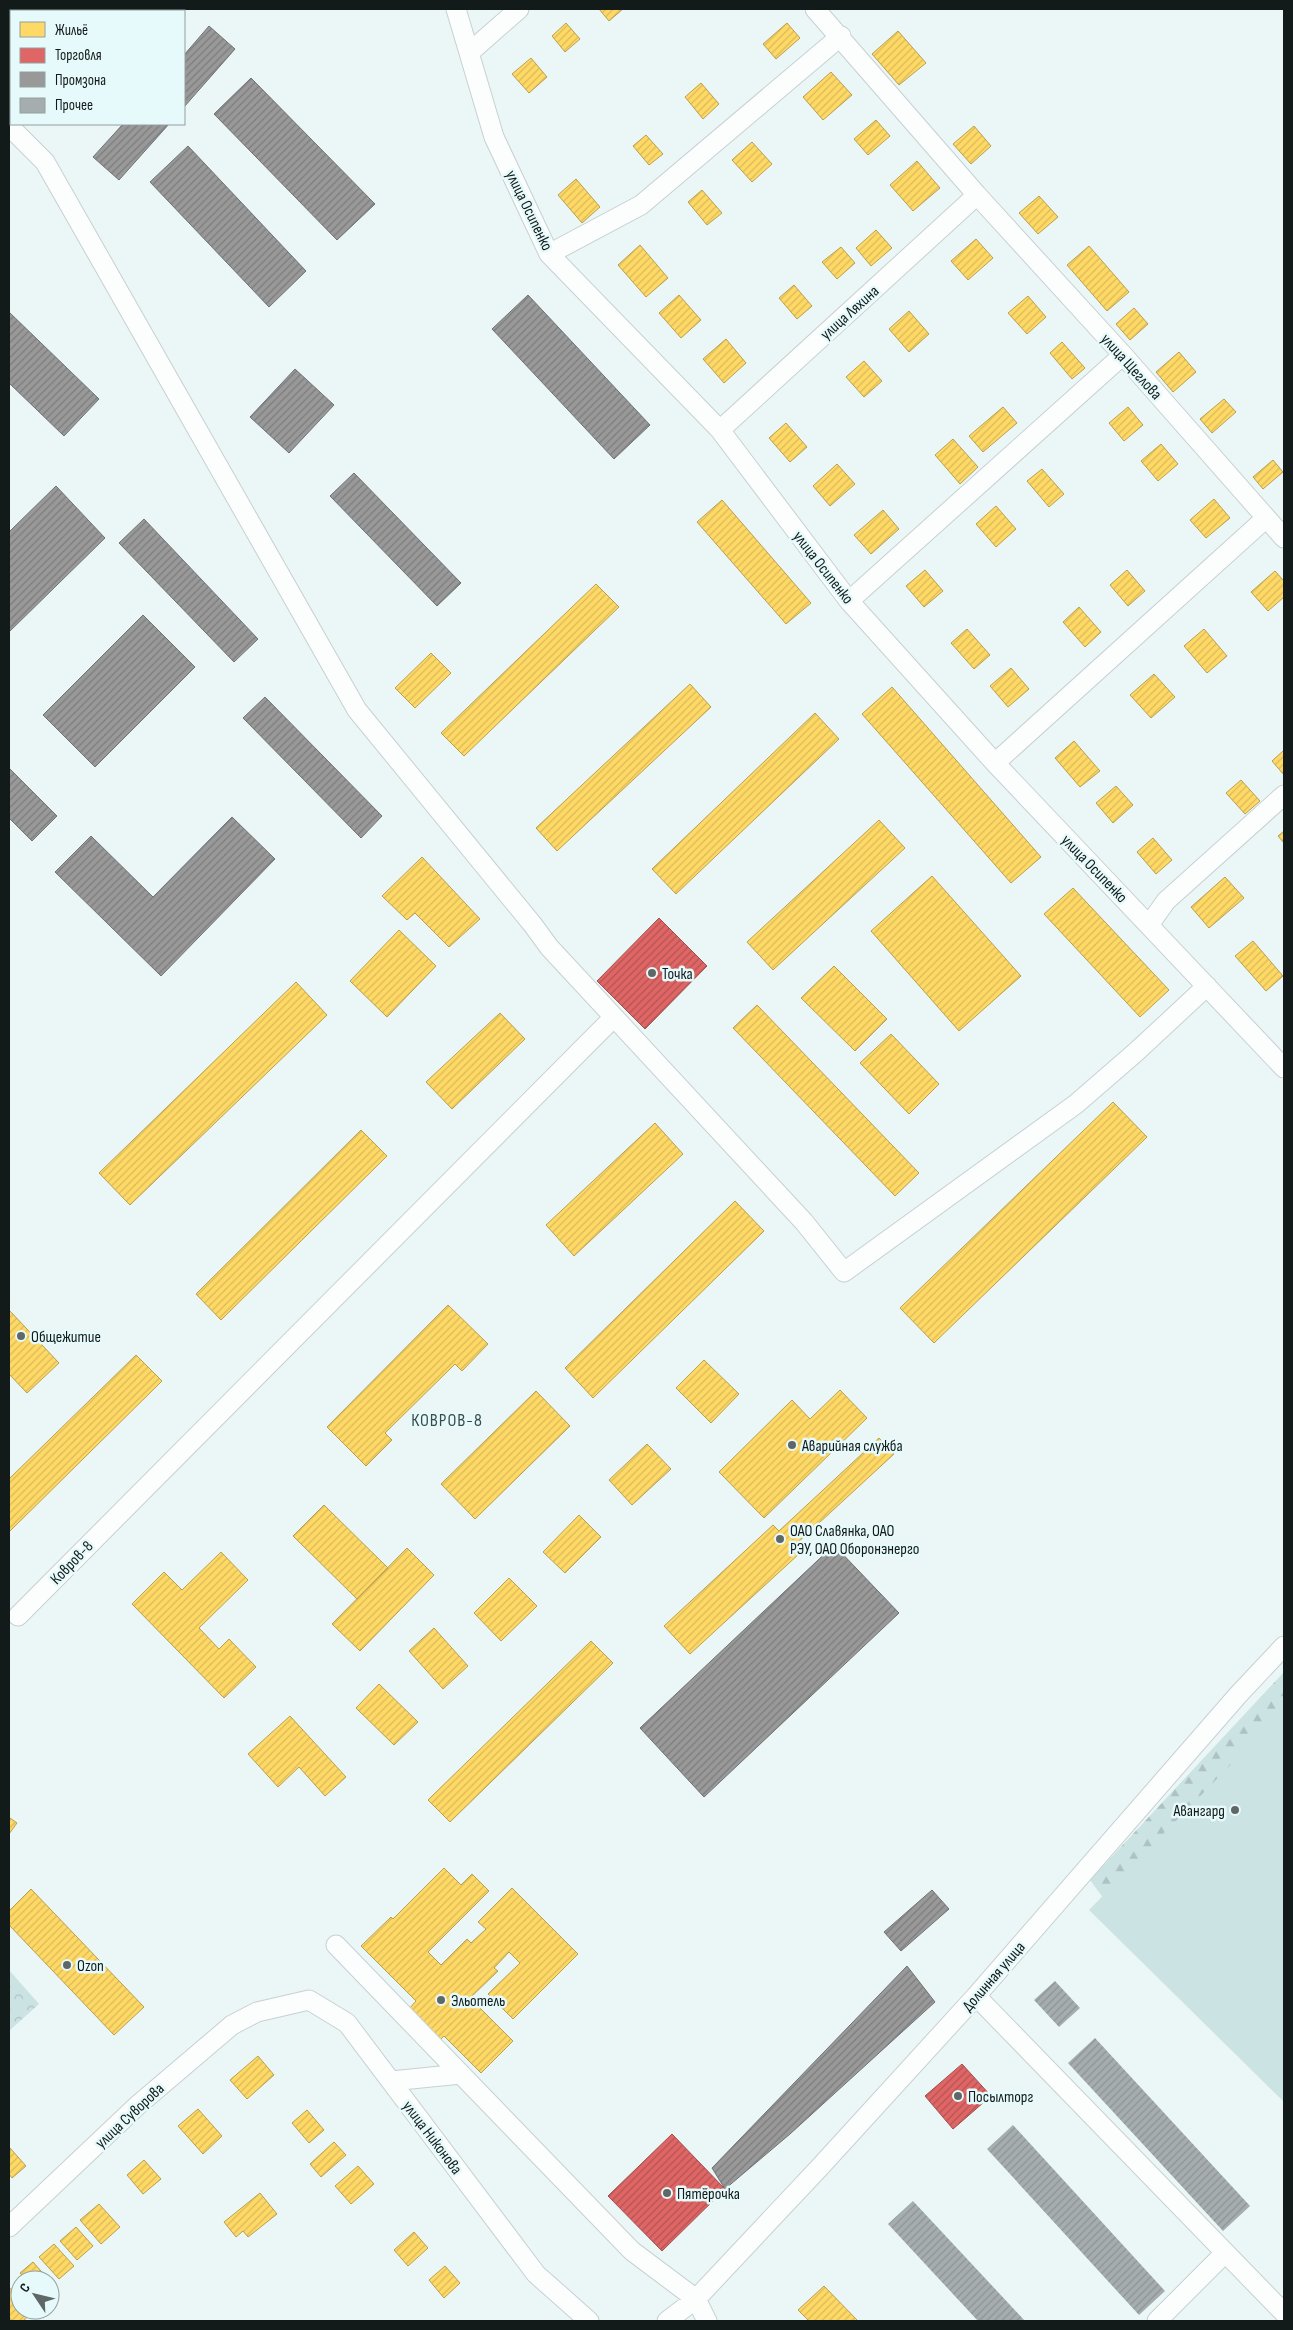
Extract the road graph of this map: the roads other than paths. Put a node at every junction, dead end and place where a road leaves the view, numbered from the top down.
1 (456, 9) edge
2 (519, 9) edge
3 (815, 9) edge
4 (841, 36) junction
5 (470, 52) junction
6 (9, 126) edge
7 (977, 195) junction
8 (549, 254) junction
9 (1123, 355) junction
10 (720, 430) junction
11 (1266, 518) junction
12 (1284, 538) edge
13 (849, 601) junction
14 (995, 763) junction
15 (1284, 795) edge
16 (1149, 925) junction
17 (1207, 986) junction
18 (613, 1018) junction
19 (1284, 1068) edge
20 (18, 1616) dead end
21 (1284, 1646) edge
22 (336, 1945) dead end
23 (976, 1996) junction
24 (257, 2012) joint
25 (461, 2074) junction
26 (391, 2081) junction
27 (9, 2227) edge
28 (1225, 2253) junction
29 (696, 2300) junction
30 (1284, 2313) edge
31 (589, 2321) edge
32 (667, 2321) edge
33 (707, 2321) edge
34 (1157, 2321) edge

1 - 5 street, улица Осипенко
2 - 5 street
3 - 4 street, улица Щеглова
4 - 7 street, улица Щеглова
4 - 8 street
5 - 8 street, улица Осипенко
6 - 18 street
7 - 9 street, улица Щеглова
7 - 10 street, улица Ляхина
8 - 10 street, улица Осипенко
9 - 11 street, улица Щеглова
9 - 13 street
10 - 13 street, улица Осипенко
11 - 12 street, улица Щеглова
11 - 14 street
13 - 14 street, улица Осипенко
14 - 16 street, улица Осипенко
15 - 16 street
16 - 17 street, улица Осипенко
17 - 18 street
17 - 19 street, улица Осипенко
18 - 20 street, Ковров-8
21 - 23 street, Долинная улица
22 - 25 street
23 - 28 street
23 - 29 street, Долинная улица
24 - 26 street, улица Никонова
24 - 27 street, улица Суворова
25 - 26 street
25 - 29 street
26 - 31 street, улица Никонова
28 - 30 street
28 - 34 street
29 - 32 street, Долинная улица
29 - 33 street

